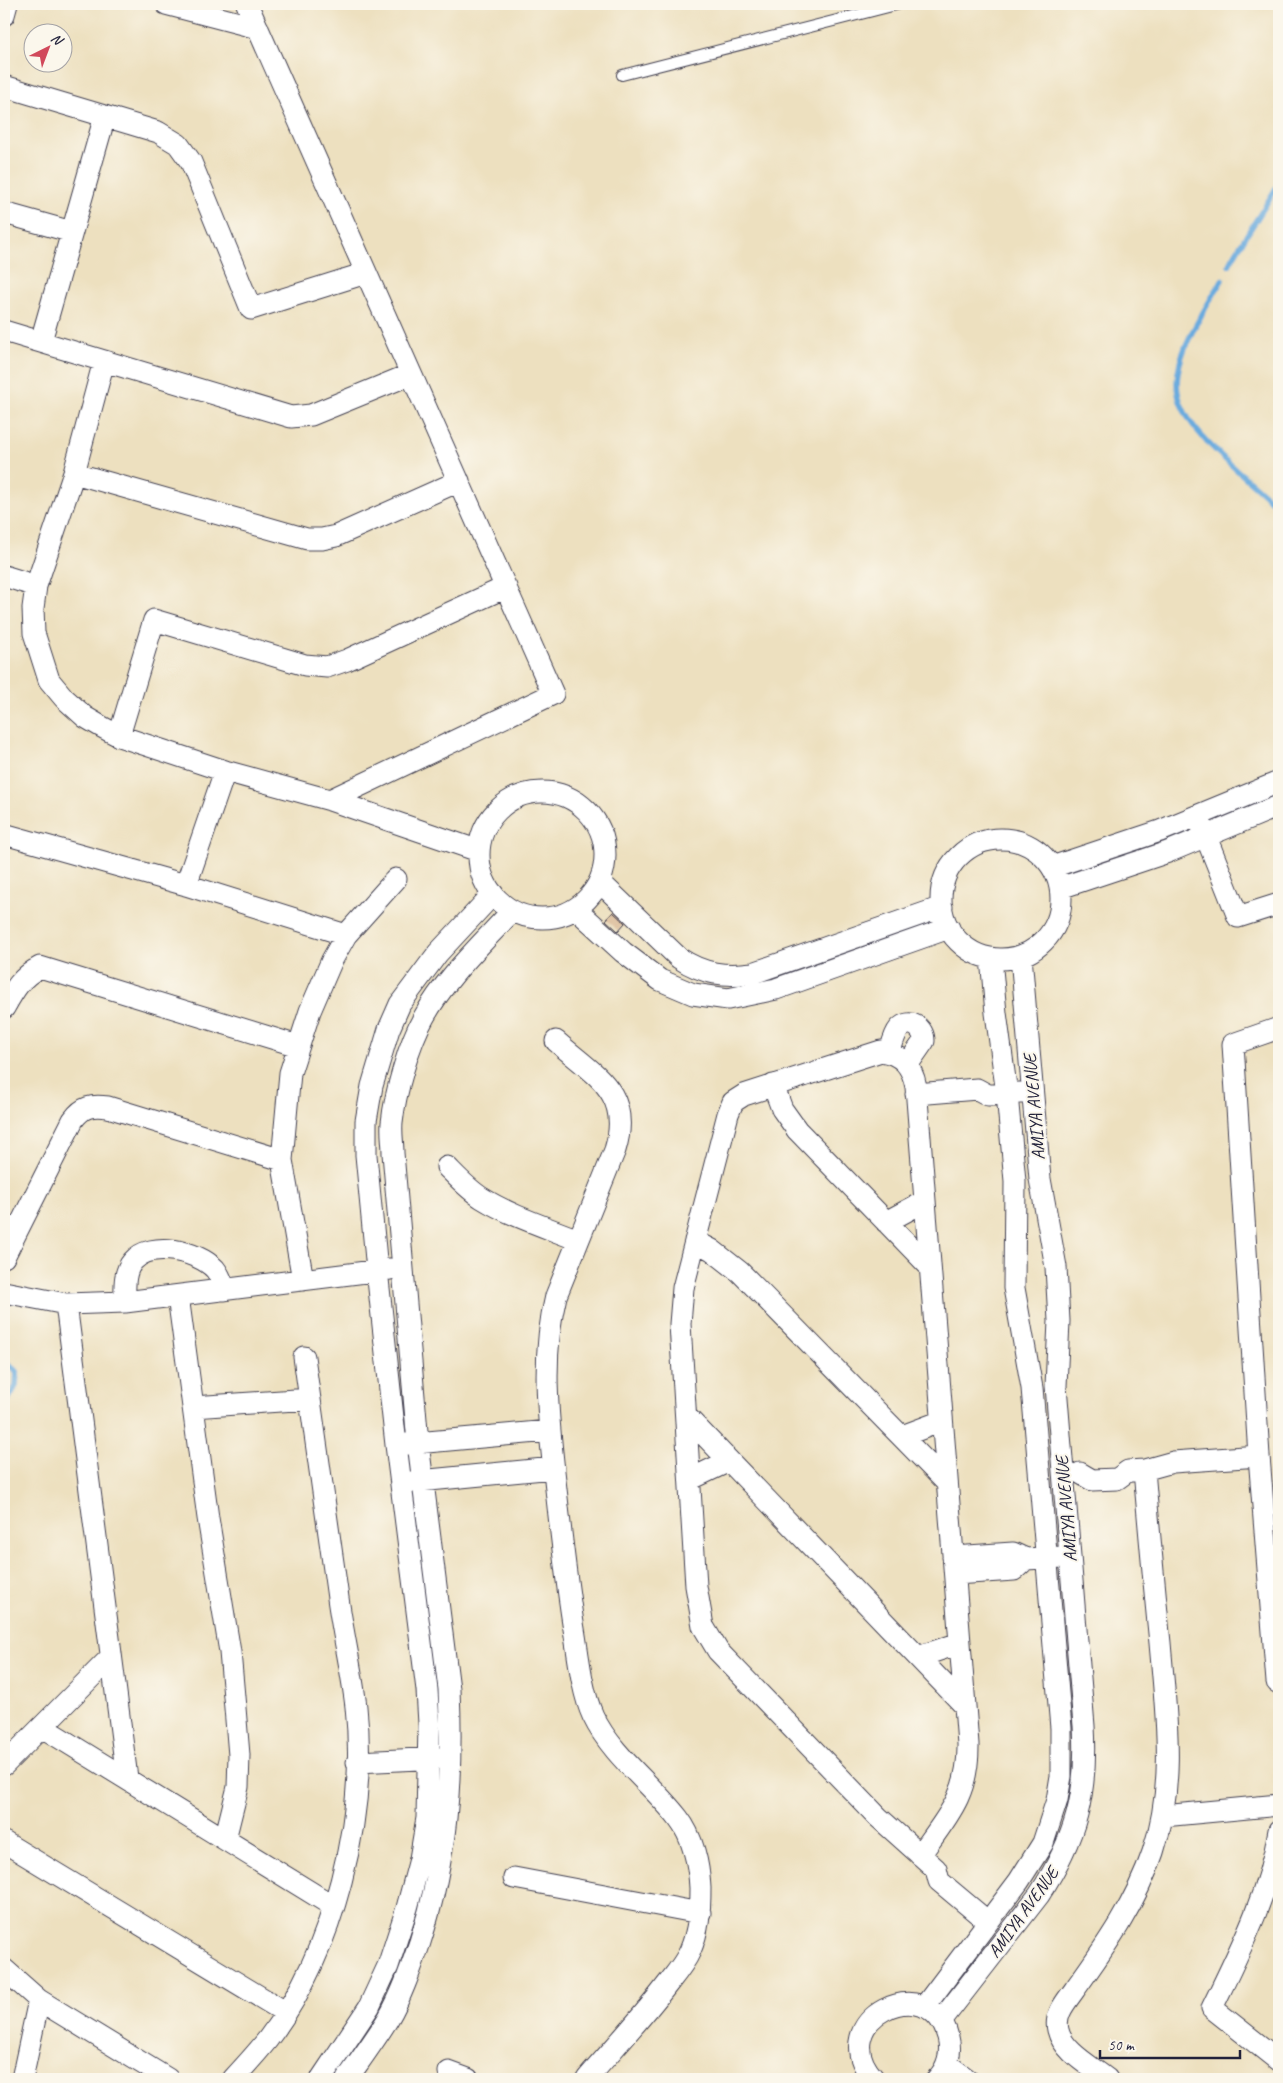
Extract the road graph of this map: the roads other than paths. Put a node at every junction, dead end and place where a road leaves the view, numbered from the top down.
1 (7, 4) edge
2 (166, 4) edge
3 (247, 4) edge
4 (900, 4) edge
5 (4, 15) edge
6 (258, 28) junction
7 (622, 75) dead end
8 (4, 86) edge
9 (105, 116) junction
10 (4, 213) edge
11 (72, 232) junction
12 (366, 273) junction
13 (4, 331) edge
14 (41, 342) junction
15 (104, 361) junction
16 (411, 374) junction
17 (74, 473) junction
18 (459, 481) junction
19 (4, 576) edge
20 (36, 586) junction
21 (506, 586) junction
22 (119, 736) junction
23 (225, 771) junction
24 (1279, 782) edge
25 (330, 800) junction
26 (1279, 806) edge
27 (1198, 817) junction
28 (4, 834) edge
29 (1206, 838) junction
30 (479, 851) junction
31 (1052, 867) junction
32 (396, 879) dead end
33 (600, 882) junction
34 (186, 885) junction
35 (1060, 888) junction
36 (493, 894) junction
37 (1279, 904) edge
38 (942, 907) junction
39 (576, 909) junction
40 (512, 910) junction
41 (646, 927) junction
42 (949, 928) junction
43 (346, 936) junction
44 (663, 943) junction
45 (623, 952) junction
46 (1022, 956) junction
47 (991, 958) junction
48 (643, 968) junction
49 (1025, 1000) junction
50 (994, 1002) junction
51 (4, 1008) edge
52 (1279, 1028) edge
53 (556, 1041) dead end
54 (298, 1046) junction
55 (1029, 1046) junction
56 (1000, 1048) junction
57 (890, 1052) junction
58 (908, 1064) junction
59 (773, 1085) junction
60 (1032, 1092) junction
61 (998, 1094) junction
62 (917, 1101) junction
63 (282, 1160) junction
64 (447, 1167) dead end
65 (925, 1201) junction
66 (886, 1222) junction
67 (578, 1240) junction
68 (695, 1241) junction
69 (4, 1257) edge
70 (403, 1267) junction
71 (930, 1267) junction
72 (377, 1270) junction
73 (303, 1280) junction
74 (225, 1290) junction
75 (4, 1292) edge
76 (178, 1296) junction
77 (125, 1302) junction
78 (66, 1304) junction
79 (304, 1357) dead end
80 (310, 1399) junction
81 (193, 1407) junction
82 (687, 1417) junction
83 (942, 1421) junction
84 (549, 1431) junction
85 (902, 1436) junction
86 (418, 1443) junction
87 (396, 1445) junction
88 (1259, 1456) junction
89 (729, 1461) junction
90 (554, 1468) junction
91 (1136, 1470) junction
92 (1072, 1474) junction
93 (1040, 1476) junction
94 (691, 1479) junction
95 (422, 1480) junction
96 (401, 1482) junction
97 (947, 1483) junction
98 (1070, 1556) junction
99 (1047, 1558) junction
100 (954, 1566) junction
101 (960, 1642) junction
102 (111, 1657) junction
103 (918, 1657) junction
104 (1279, 1682) edge
105 (965, 1706) junction
106 (42, 1727) junction
107 (450, 1758) junction
108 (428, 1759) junction
109 (357, 1762) junction
110 (4, 1765) edge
111 (127, 1778) junction
112 (1279, 1805) edge
113 (1163, 1816) junction
114 (1279, 1830) edge
115 (225, 1839) junction
116 (4, 1842) edge
117 (920, 1855) junction
118 (514, 1878) dead end
119 (334, 1906) junction
120 (700, 1913) junction
121 (993, 1917) junction
122 (4, 1969) edge
123 (39, 2000) junction
124 (924, 2007) junction
125 (285, 2012) junction
126 (941, 2021) junction
127 (1279, 2062) edge
128 (942, 2072) edge
129 (870, 2078) edge
130 (22, 2079) edge
131 (168, 2079) edge
132 (233, 2079) edge
133 (321, 2079) edge
134 (347, 2079) edge
135 (587, 2079) edge
136 (968, 2079) edge
137 (1107, 2079) edge

1 - 5 street
2 - 6 street
3 - 6 street
4 - 7 lane
6 - 12 street
8 - 9 street
9 - 11 street
9 - 12 street
10 - 11 street
11 - 14 street
12 - 16 street
13 - 14 street
14 - 15 street
15 - 16 street
15 - 17 street
16 - 18 street
17 - 18 street
17 - 20 street
18 - 21 street
19 - 20 street
20 - 22 street
21 - 22 street
21 - 25 street
22 - 23 street
23 - 25 street
23 - 34 street
24 - 27 street
25 - 30 street
26 - 29 street
27 - 29 street
27 - 31 street
28 - 34 street
29 - 35 street
29 - 37 street
30 - 33 street
30 - 36 street
31 - 35 street
31 - 38 street
32 - 43 street
33 - 39 street
33 - 41 street
34 - 43 street
35 - 46 street
36 - 40 street
36 - 72 street
38 - 42 street
38 - 44 street
39 - 40 street
39 - 45 street
40 - 70 street
41 - 44 street
41 - 45 street
42 - 47 street
42 - 48 street
43 - 54 street
44 - 48 street
45 - 48 street
46 - 47 street
46 - 49 street, AMIYA AVENUE
47 - 50 street, AMIYA AVENUE
49 - 50 street
49 - 55 street, AMIYA AVENUE
50 - 56 street, AMIYA AVENUE
51 - 54 street
52 - 88 street
53 - 67 street
54 - 63 street
55 - 56 street
55 - 60 street, AMIYA AVENUE
56 - 61 street, AMIYA AVENUE
57 - 58 street
57 - 58 street
57 - 59 street
58 - 62 street
59 - 66 street
59 - 68 street
60 - 61 street
60 - 92 street, AMIYA AVENUE
61 - 62 street
61 - 93 street, AMIYA AVENUE
62 - 65 street
63 - 69 street
63 - 73 street
64 - 67 street
65 - 66 street
65 - 71 street
66 - 71 street
67 - 84 street
68 - 82 street
68 - 85 street
70 - 72 street
70 - 86 street
71 - 83 street
72 - 73 street
72 - 87 street
73 - 74 street
74 - 76 street
74 - 77 street
75 - 78 street
76 - 77 street
76 - 81 street
77 - 78 street
78 - 102 street
79 - 80 street
80 - 81 street
80 - 109 street
81 - 115 street
82 - 89 street
82 - 94 street
83 - 85 street
83 - 97 street
84 - 86 street
84 - 90 street
85 - 97 street
86 - 87 street
86 - 95 street
87 - 96 street
88 - 91 street
88 - 104 street
89 - 94 street
89 - 103 street
90 - 95 street
90 - 120 street
91 - 92 street
91 - 113 street
92 - 93 street
92 - 98 street, AMIYA AVENUE
93 - 99 street, AMIYA AVENUE
94 - 117 street
95 - 96 street
95 - 107 street
96 - 108 street
97 - 100 street
98 - 99 street
98 - 126 street, AMIYA AVENUE
99 - 100 street
99 - 121 street, AMIYA AVENUE
100 - 101 street
101 - 103 street
101 - 105 street
102 - 106 street
102 - 111 street
103 - 105 street
105 - 117 street
106 - 110 street
106 - 111 street
107 - 108 street
107 - 134 street
108 - 109 street
108 - 133 street
109 - 119 street
111 - 115 street
112 - 113 street
113 - 137 street
114 - 127 street
115 - 119 street
116 - 125 street
117 - 121 street
118 - 120 street
119 - 125 street
120 - 135 street
121 - 124 street, AMIYA AVENUE
122 - 123 street
123 - 130 street
123 - 131 street
124 - 126 street
124 - 129 street
125 - 132 street
126 - 128 street
128 - 136 street

